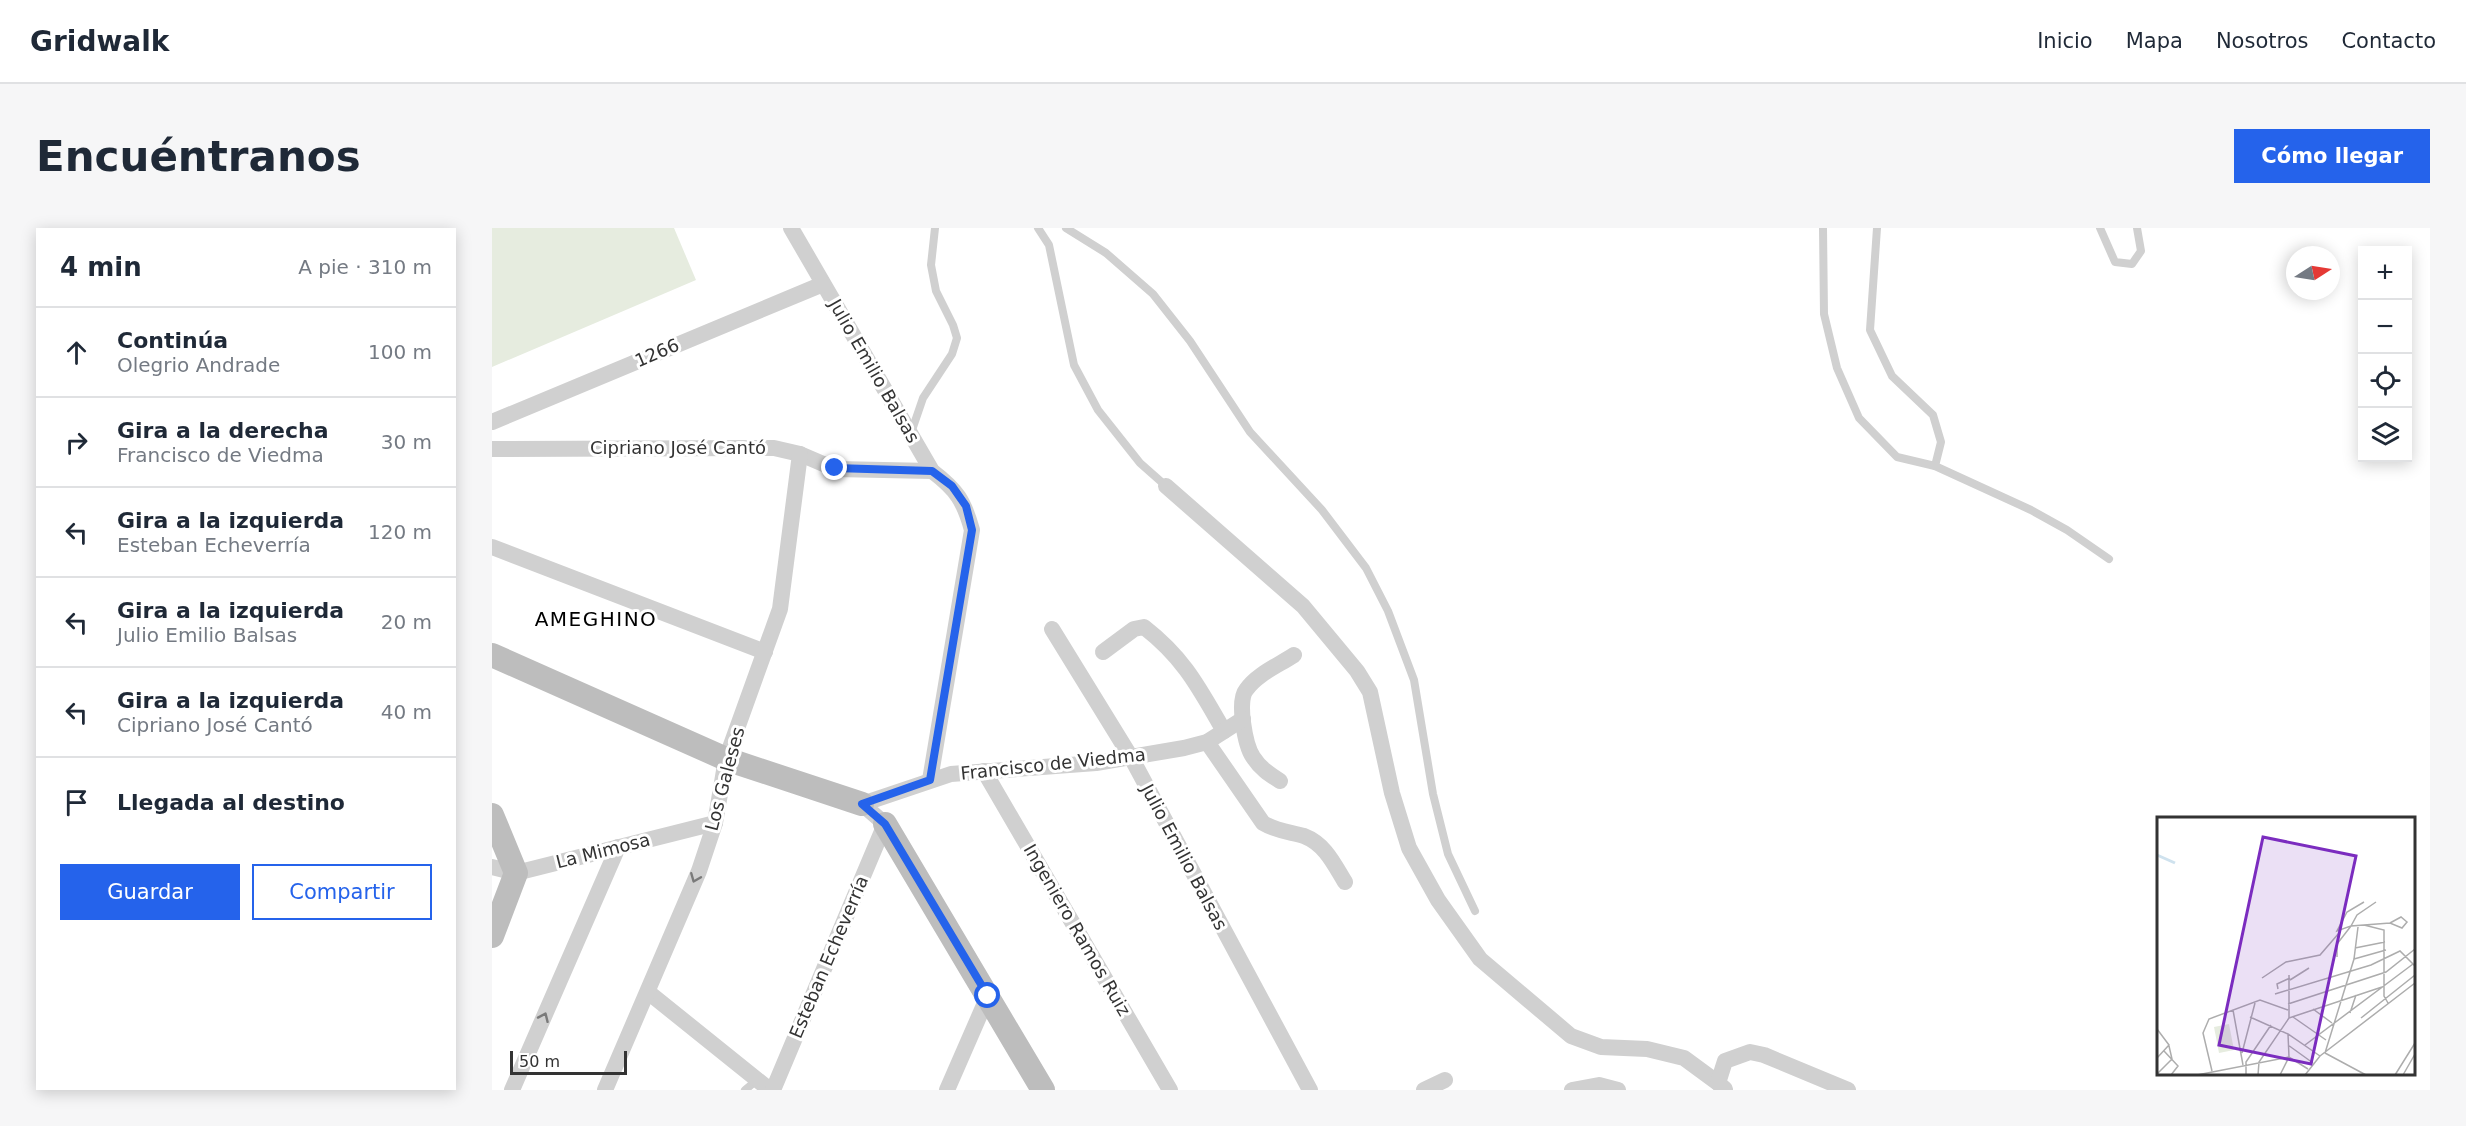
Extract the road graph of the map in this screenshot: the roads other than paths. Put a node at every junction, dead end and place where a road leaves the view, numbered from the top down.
1 (791, 228) edge
2 (936, 228) edge
3 (1038, 228) edge
4 (1066, 228) edge
5 (1823, 228) edge
6 (1878, 228) edge
7 (2100, 228) edge
8 (2137, 228) edge
9 (823, 284) junction
10 (492, 423) edge
11 (910, 434) junction
12 (492, 449) edge
13 (800, 454) junction
14 (1935, 466) junction
15 (932, 471) junction
16 (1166, 486) joint
17 (492, 547) edge
18 (2109, 559) dead end
19 (1052, 629) dead end
20 (765, 652) junction
21 (1103, 652) dead end
22 (492, 655) edge
23 (1294, 655) dead end
24 (1243, 719) junction
25 (1224, 731) junction
26 (1207, 742) junction
27 (726, 759) junction
28 (1132, 759) junction
29 (984, 771) junction
30 (930, 780) junction
31 (1280, 781) dead end
32 (862, 804) junction
33 (492, 815) edge
34 (715, 823) junction
35 (885, 824) junction
36 (618, 847) junction
37 (492, 867) edge
38 (516, 873) junction
39 (1345, 882) dead end
40 (1475, 911) dead end
41 (492, 936) edge
42 (648, 992) junction
43 (988, 996) junction
44 (1445, 1080) dead end
45 (1721, 1086) edge
46 (761, 1087) edge
47 (512, 1090) edge
48 (605, 1090) edge
49 (946, 1090) edge
50 (1042, 1090) edge
51 (1170, 1090) edge
52 (1310, 1090) edge
53 (1424, 1090) edge
54 (1572, 1090) edge
55 (1618, 1090) edge
56 (1848, 1090) edge

1 - 9 street, Julio Emilio Balsas
2 - 11 lane
3 - 16 lane
4 - 40 lane
5 - 14 lane
6 - 14 lane
7 - 8 lane
9 - 10 street, 1266
9 - 11 street, Julio Emilio Balsas
11 - 15 street, Julio Emilio Balsas
12 - 13 street, Cipriano José Cantó
13 - 15 street, Cipriano José Cantó
13 - 20 street, Los Galeses
14 - 18 lane
15 - 30 street, Julio Emilio Balsas
16 - 45 street
17 - 20 street
19 - 28 street, Julio Emilio Balsas
20 - 27 street, Los Galeses
21 - 25 street
22 - 27 street
23 - 24 street
24 - 25 street, Francisco de Viedma
24 - 31 street
25 - 26 street, Francisco de Viedma
26 - 28 street, Francisco de Viedma
26 - 39 street
27 - 32 street
27 - 34 street, Los Galeses
28 - 29 street, Francisco de Viedma
28 - 52 street, Julio Emilio Balsas
29 - 30 street, Francisco de Viedma
29 - 51 street, Ingeniero Ramos Ruiz
30 - 32 street, Francisco de Viedma
32 - 35 street
33 - 38 street
34 - 36 street, La Mimosa
34 -> 42 street, Los Galeses
35 - 43 street
35 - 46 street, Esteban Echeverría
36 - 38 street, La Mimosa
47 -> 36 street
37 - 38 street, La Mimosa
38 - 41 street
42 - 46 street
42 - 48 street, Los Galeses
43 - 49 street
43 - 50 street
44 - 53 street
45 - 56 street
54 - 55 street

